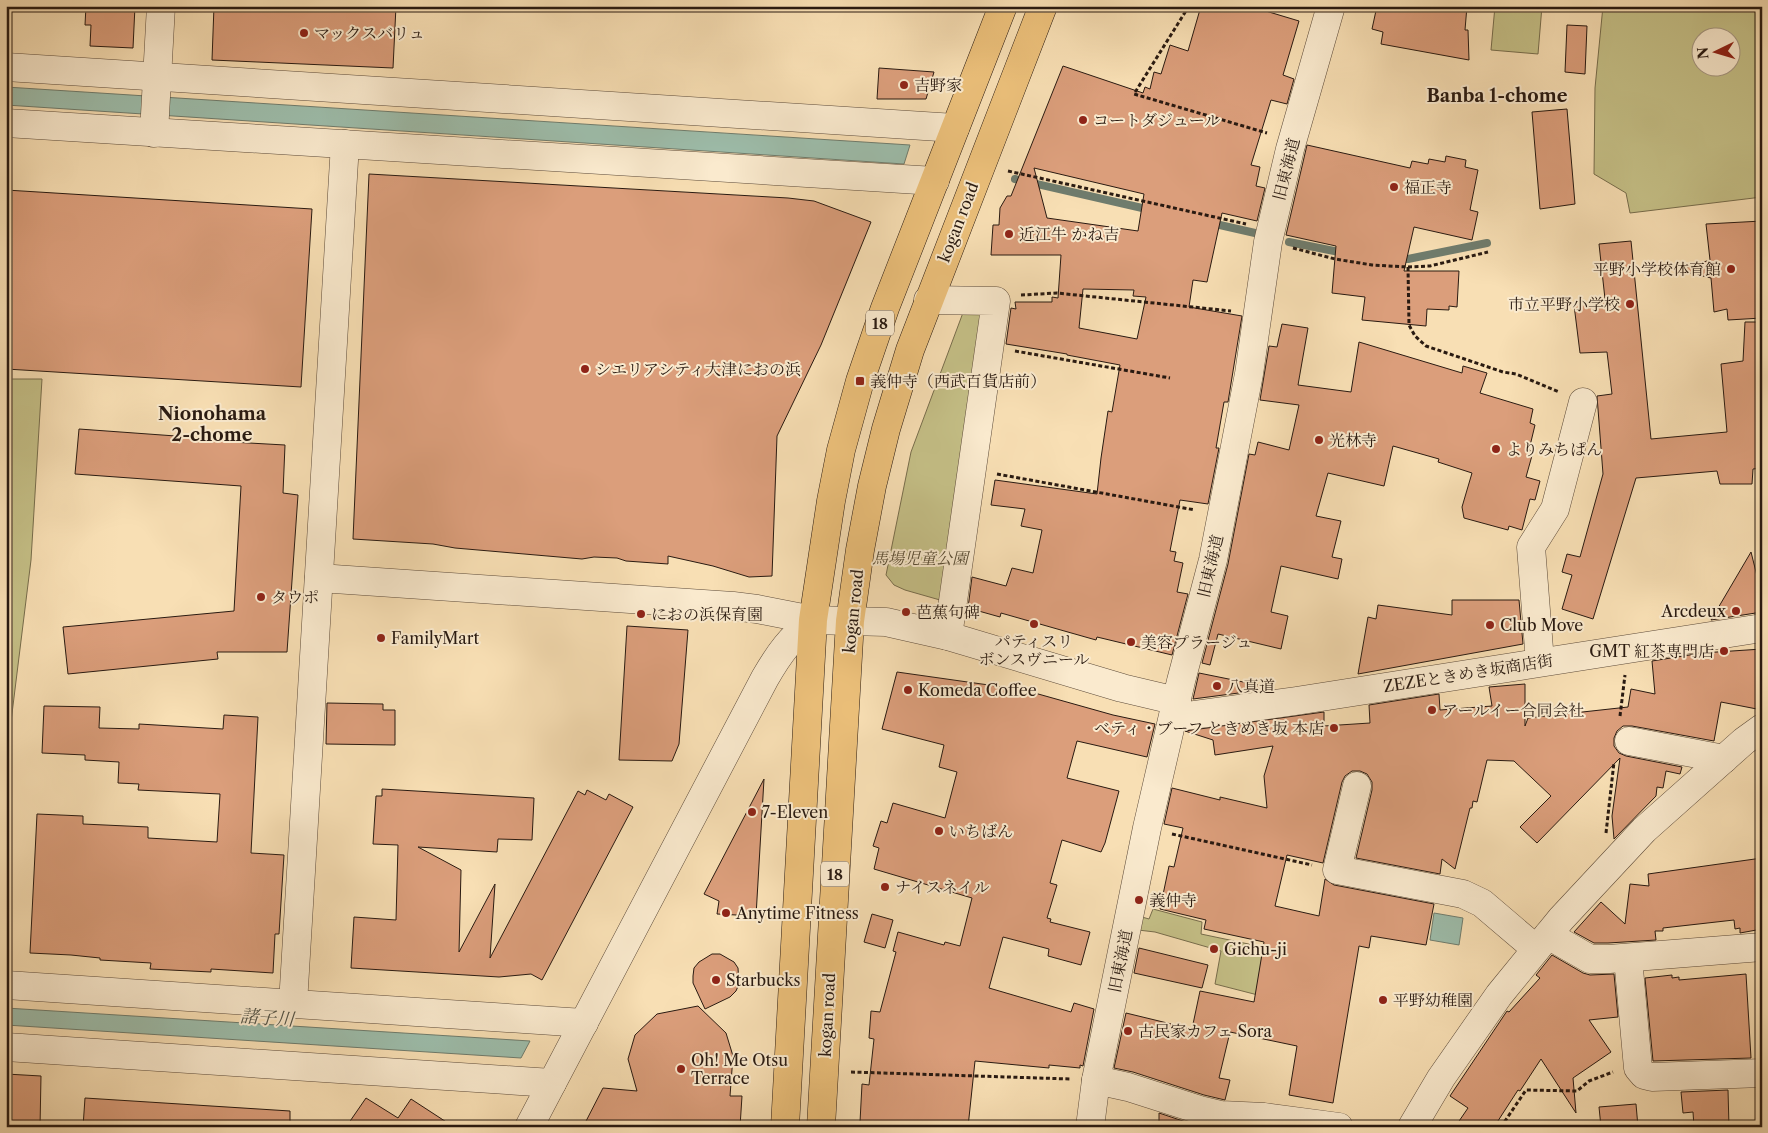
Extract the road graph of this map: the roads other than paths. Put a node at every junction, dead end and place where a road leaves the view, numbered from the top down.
1 (161, 6) edge
2 (1002, 6) edge
3 (1043, 6) edge
4 (1331, 6) edge
5 (6, 67) edge
6 (156, 105) junction
7 (6, 123) edge
8 (955, 128) junction
9 (345, 144) junction
10 (935, 181) junction
11 (928, 300) junction
12 (1583, 402) road end
13 (319, 578) junction
14 (813, 620) junction
15 (850, 621) junction
16 (1762, 628) edge
17 (948, 636) junction
18 (1540, 662) junction
19 (1175, 707) junction
20 (1762, 728) edge
21 (1629, 741) dead end
22 (1724, 760) junction
23 (1357, 786) dead end
24 (1542, 942) junction
25 (1762, 947) edge
26 (1628, 958) junction
27 (6, 985) edge
28 (293, 1004) junction
29 (584, 1023) junction
30 (6, 1047) edge
31 (1762, 1074) edge
32 (1096, 1080) junction
33 (552, 1083) junction
34 (530, 1127) edge
35 (785, 1127) edge
36 (821, 1127) edge
37 (1090, 1127) edge
38 (1339, 1127) edge
39 (1412, 1127) edge

1 - 6 street
2 - 8 main road, 18
3 - 11 main road, kogan road / 18
4 - 19 street, 旧東海道
5 - 6 street
6 - 7 street
6 - 8 street
6 - 9 street
8 - 10 main road, 18
9 - 10 street
9 - 13 street
10 - 14 main road, 18
11 - 15 main road, kogan road / 18
11 - 17 street
12 - 18 street
13 - 14 street, ZEZEときめき坂商店街
13 - 28 street
14 - 15 street, ZEZEときめき坂商店街
14 - 29 street
14 - 35 main road, 18
15 - 17 street, ZEZEときめき坂商店街
15 - 36 main road, kogan road / 18
16 - 18 street, ZEZEときめき坂商店街
17 - 19 street, ZEZEときめき坂商店街
18 - 19 street, ZEZEときめき坂商店街
19 - 32 street, 旧東海道
20 - 22 street
21 - 22 street
22 - 24 street
23 - 24 street
24 - 26 street
24 - 39 street
25 - 26 street
26 - 31 street
27 - 28 street
28 - 29 street
29 - 33 street
30 - 33 street
32 - 37 street, 旧東海道
32 - 38 street
33 - 34 street

